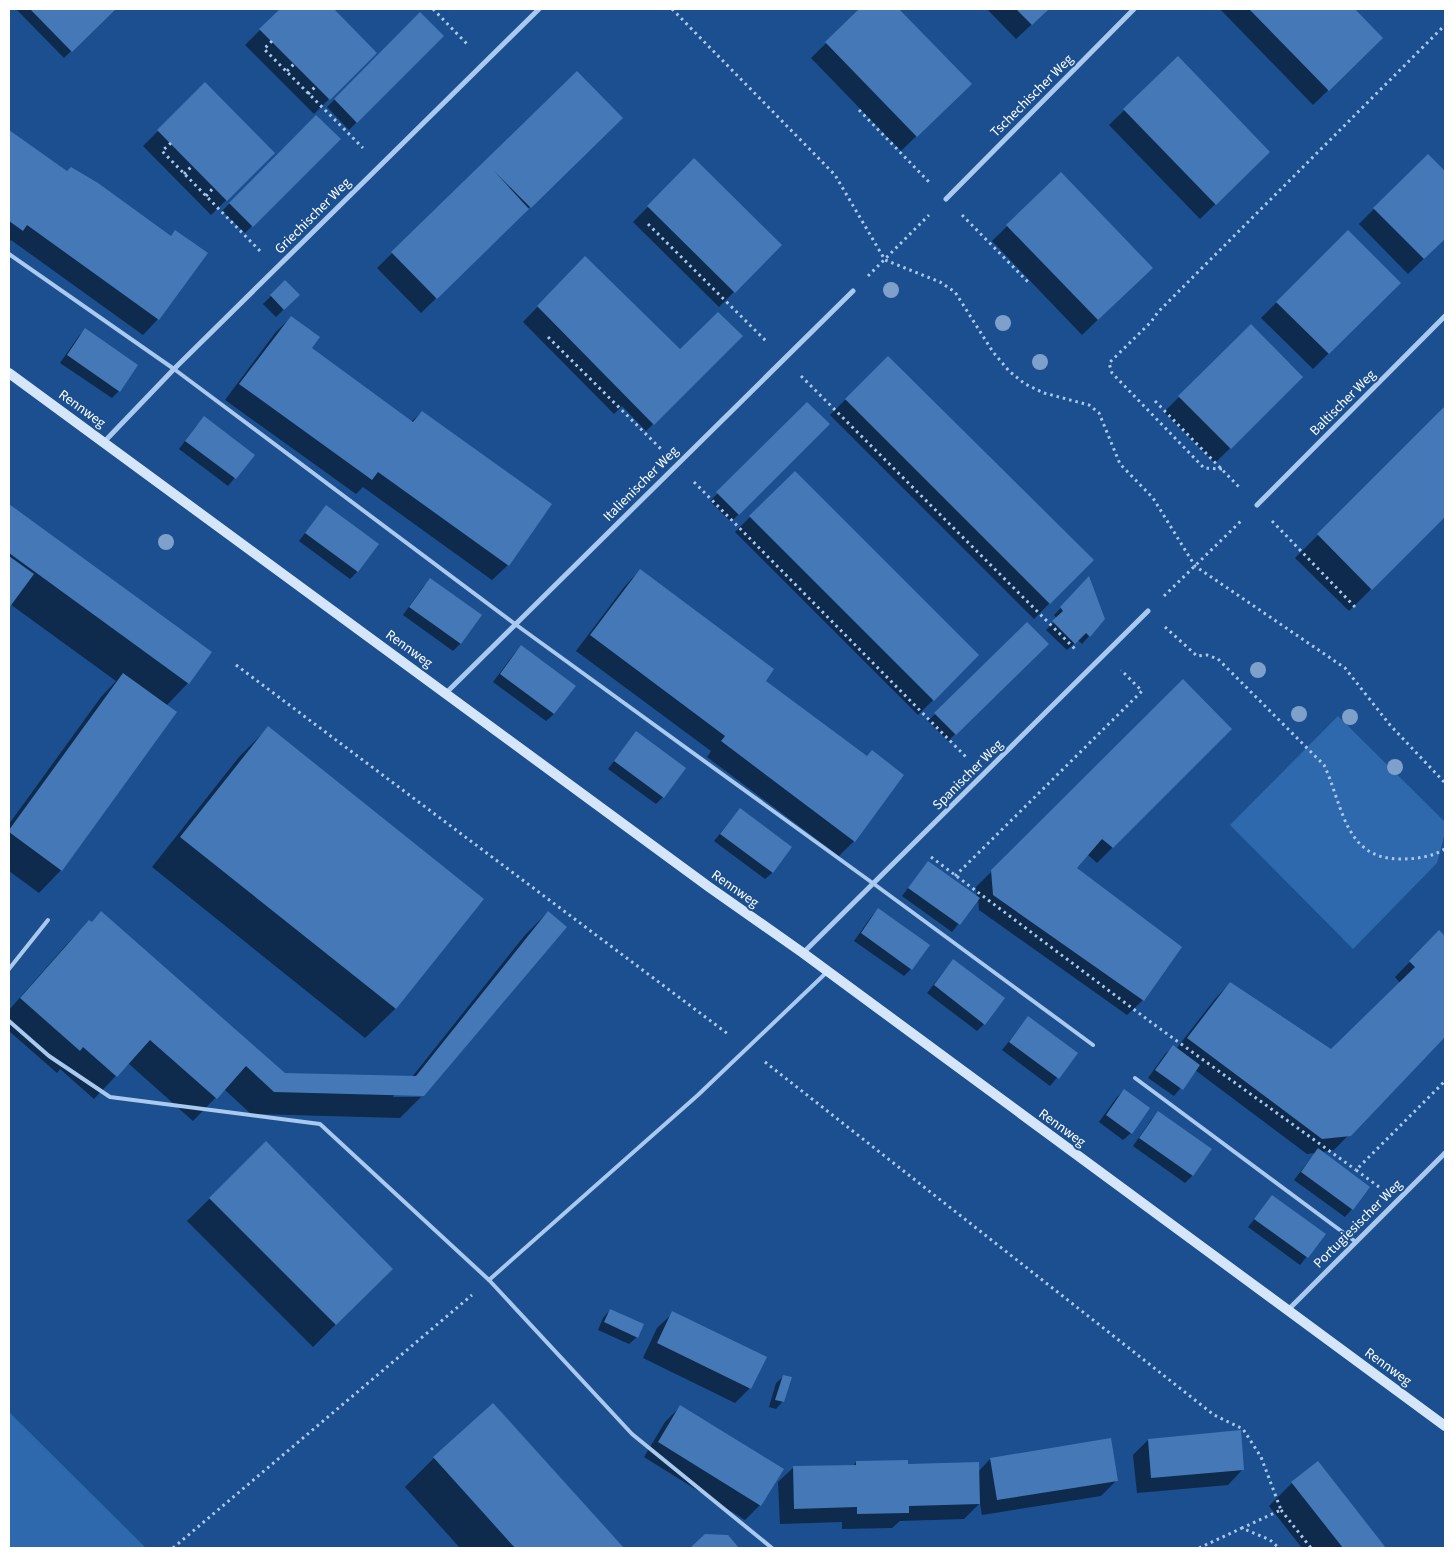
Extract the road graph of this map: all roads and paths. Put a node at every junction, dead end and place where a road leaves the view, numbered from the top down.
1 (433, 9) edge
2 (539, 9) edge
3 (672, 9) edge
4 (1134, 9) edge
5 (1445, 25) edge
6 (272, 41) dead end
7 (485, 62) junction
8 (294, 64) dead end
9 (286, 71) junction
10 (316, 86) dead end
11 (308, 94) junction
12 (171, 143) dead end
13 (380, 165) junction
14 (193, 166) dead end
15 (184, 174) junction
16 (214, 187) dead end
17 (206, 196) junction
18 (946, 199) joint
19 (648, 224) dead end
20 (9, 254) edge
21 (884, 260) junction
22 (276, 268) junction
23 (853, 291) joint
24 (1445, 316) edge
25 (548, 337) dead end
26 (784, 359) junction
27 (174, 369) junction
28 (9, 373) edge
29 (104, 442) junction
30 (677, 464) junction
31 (1222, 469) dead end
32 (1256, 505) joint
33 (1195, 566) junction
34 (1148, 611) junction
35 (515, 624) junction
36 (1105, 654) junction
37 (236, 665) dead end
38 (1092, 666) junction
39 (446, 693) junction
40 (983, 775) junction
41 (1445, 783) edge
42 (914, 844) junction
43 (1445, 849) edge
44 (955, 876) junction
45 (874, 884) junction
46 (48, 920) dead end
47 (803, 954) junction
48 (9, 968) edge
49 (827, 972) junction
50 (9, 1022) edge
51 (1093, 1045) dead end
52 (747, 1048) junction
53 (1135, 1078) dead end
54 (1445, 1081) edge
55 (1445, 1153) edge
56 (1356, 1170) junction
57 (1397, 1200) junction
58 (1356, 1242) junction
59 (489, 1280) junction
60 (1288, 1311) junction
61 (1445, 1426) edge
62 (1281, 1510) junction
63 (1242, 1528) junction
64 (173, 1548) edge
65 (772, 1548) edge
66 (1199, 1548) edge
67 (1279, 1548) edge
68 (1311, 1548) edge

1 - 7 path
2 - 7 street, Griechischer Weg
3 - 21 path
4 - 18 street, Tschechischer Weg
5 - 31 path
6 - 9 path
7 - 13 street, Griechischer Weg
8 - 9 path
9 - 11 path
10 - 11 path
11 - 13 path
12 - 15 path
13 - 22 street, Griechischer Weg
14 - 15 path
15 - 17 path
16 - 17 path
17 - 22 path
18 - 21 path
19 - 26 path
20 - 27 lane
21 - 23 path
21 - 33 path
22 - 27 street, Griechischer Weg
23 - 26 street, Italienischer Weg
24 - 32 street, Baltischer Weg
25 - 30 path
26 - 30 street, Italienischer Weg
26 - 38 path
27 - 29 street, Griechischer Weg
27 - 35 lane
28 - 29 street, Rennweg
29 - 39 street, Rennweg
30 - 35 street, Italienischer Weg
30 - 40 path
32 - 33 path
33 - 34 path
33 - 41 path
34 - 36 street, Spanischer Weg
34 - 43 path
35 - 39 street, Italienischer Weg
35 - 45 lane
36 - 38 street, Spanischer Weg
36 - 44 path
37 - 52 path
38 - 40 street, Spanischer Weg
39 - 47 street, Rennweg
40 - 42 street, Spanischer Weg
42 - 44 path
42 - 45 street, Spanischer Weg
44 - 56 path
45 - 47 street, Spanischer Weg
45 - 51 lane
46 - 48 lane
47 - 49 street, Rennweg
49 - 52 lane
49 - 60 street, Rennweg
50 - 59 lane
52 - 59 lane
52 - 62 path
53 - 58 lane
54 - 56 path
55 - 57 street, Portugiesischer Weg
56 - 57 path
57 - 58 street, Portugiesischer Weg
58 - 60 street, Portugiesischer Weg
59 - 64 path
59 - 65 lane
60 - 61 street, Rennweg
62 - 63 path
62 - 68 path
63 - 66 path
63 - 67 path

